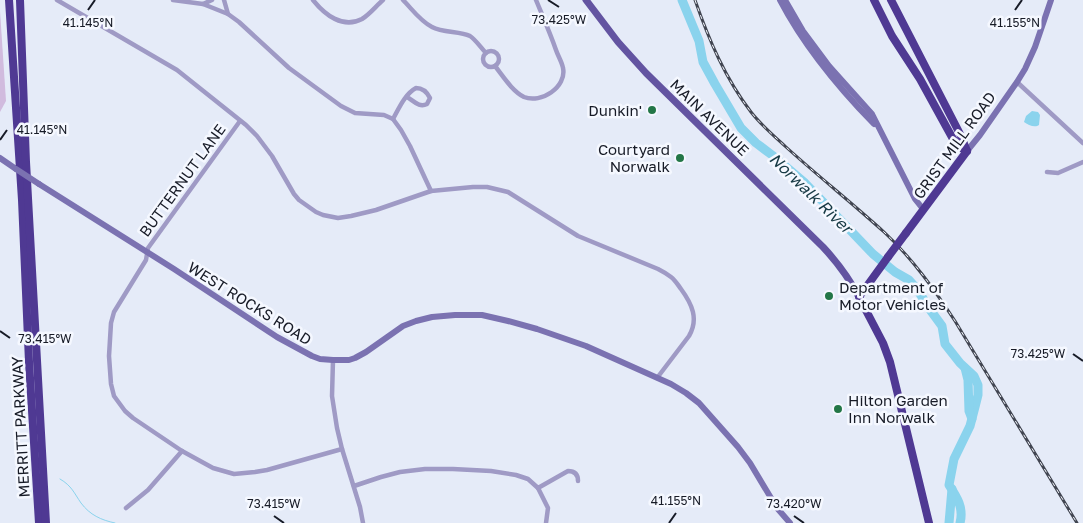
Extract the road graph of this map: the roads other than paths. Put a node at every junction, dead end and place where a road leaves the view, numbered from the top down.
1 (9, 0) edge
2 (20, 0) edge
3 (57, 0) edge
4 (173, 0) edge
5 (212, 0) edge
6 (224, 0) edge
7 (314, 0) edge
8 (383, 0) edge
9 (404, 0) edge
10 (536, 0) edge
11 (586, 0) edge
12 (780, 0) edge
13 (784, 0) edge
14 (874, 0) edge
15 (892, 0) edge
16 (1052, 0) edge
17 (203, 4) junction
18 (228, 14) junction
19 (487, 52) junction
20 (495, 66) junction
21 (1017, 82) junction
22 (407, 97) junction
23 (393, 119) junction
24 (240, 121) junction
25 (881, 130) junction
26 (1083, 143) edge
27 (967, 151) junction
28 (0, 158) edge
29 (1083, 162) edge
30 (1047, 172) dead end
31 (431, 191) junction
32 (923, 209) junction
33 (147, 254) junction
34 (859, 297) junction
35 (333, 360) junction
36 (657, 378) junction
37 (342, 449) junction
38 (182, 451) junction
39 (578, 482) dead end
40 (354, 486) junction
41 (538, 488) junction
42 (126, 508) dead end
43 (786, 522) edge
44 (39, 523) edge
45 (46, 523) edge
46 (363, 523) edge
47 (546, 523) edge
48 (929, 523) edge

1 - 44 highway, MERRITT PARKWAY
2 - 45 highway, MERRITT PARKWAY
3 - 24 street
4 - 17 street
5 - 17 street
6 - 18 street
7 - 8 street
9 - 19 street
10 - 20 street
11 - 34 main road, MAIN AVENUE
12 - 25 main road
13 - 25 main road
14 - 27 highway
15 - 27 highway
16 - 21 main road, GRIST MILL ROAD
17 - 18 street
18 - 23 street
19 - 20 street
19 - 20 street
21 - 26 street
21 - 27 main road, GRIST MILL ROAD
22 - 22 street
22 - 23 street
23 - 31 street
24 - 31 street
24 - 33 street, BUTTERNUT LANE
25 - 32 main road
27 - 32 highway, GRIST MILL ROAD
28 - 33 main road, WEST ROCKS ROAD, bridge
29 - 30 street
31 - 36 street
32 - 34 highway, GRIST MILL ROAD, bridge
33 - 35 main road, WEST ROCKS ROAD
33 - 38 street, BUTTERNUT LANE
34 - 48 highway, MAIN AVENUE
35 - 36 main road, WEST ROCKS ROAD
35 - 37 street
36 - 43 main road, WEST ROCKS ROAD
37 - 38 street, BUTTERNUT LANE
37 - 40 street
38 - 42 street
39 - 41 street
40 - 41 street
40 - 46 street
41 - 47 street

